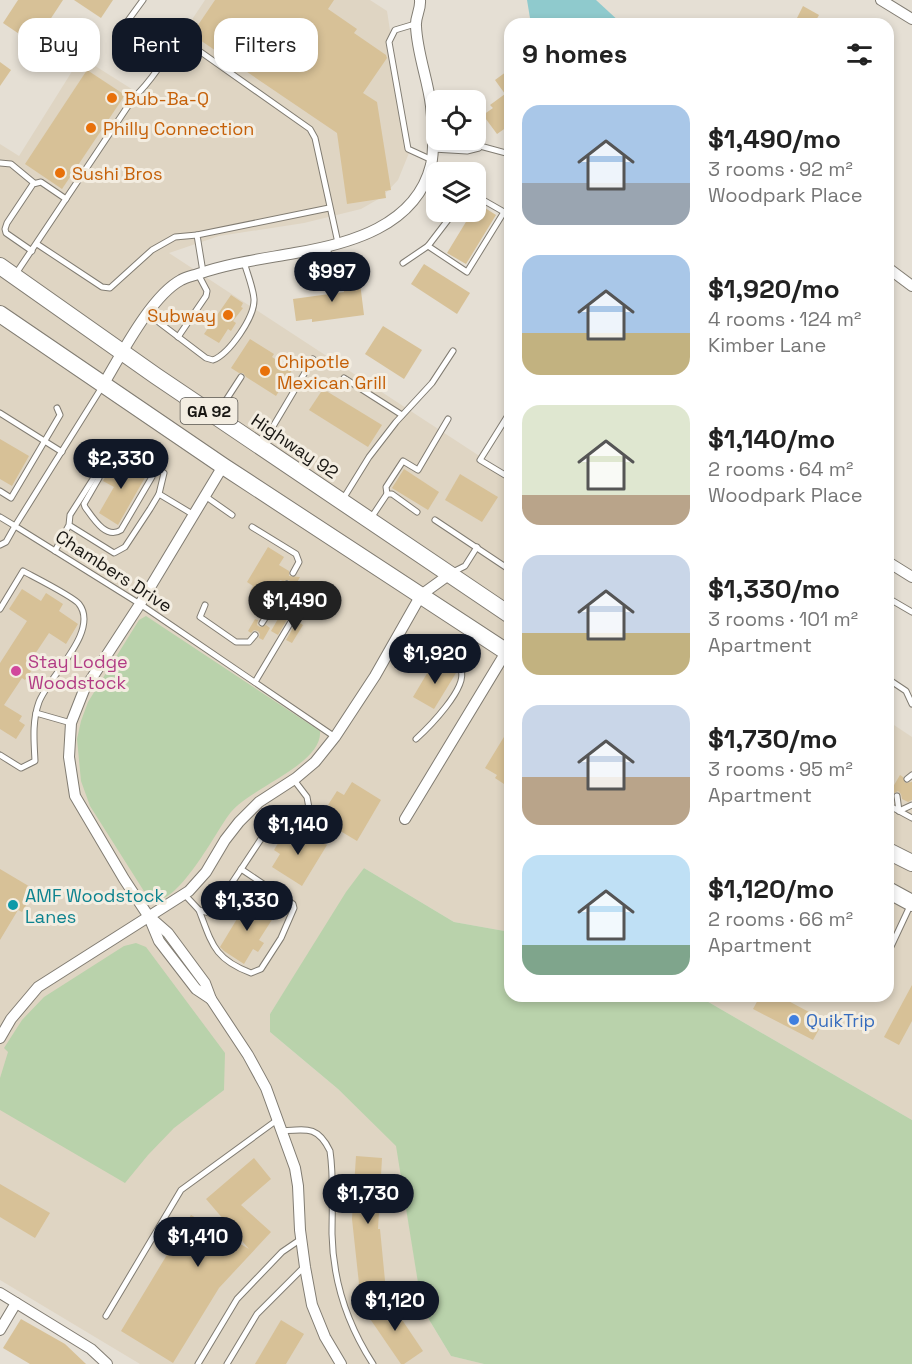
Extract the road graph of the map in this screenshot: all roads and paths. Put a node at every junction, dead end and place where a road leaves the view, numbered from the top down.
1 (143, 0) edge
2 (420, 0) edge
3 (881, 0) edge
4 (130, 18) edge
5 (912, 20) edge
6 (416, 24) junction
7 (428, 90) edge
8 (486, 148) edge
9 (475, 150) edge
10 (504, 152) edge
11 (434, 162) edge
12 (0, 163) edge
13 (426, 178) edge
14 (34, 183) junction
15 (66, 199) junction
16 (486, 202) edge
17 (329, 208) junction
18 (446, 222) edge
19 (3, 233) edge
20 (196, 235) junction
21 (37, 244) junction
22 (332, 244) junction
23 (428, 246) junction
24 (32, 251) junction
25 (244, 262) junction
26 (403, 263) dead end
27 (0, 267) edge
28 (894, 272) edge
29 (201, 273) junction
30 (14, 276) junction
31 (334, 280) dead end
32 (912, 286) edge
33 (0, 314) edge
34 (148, 314) junction
35 (178, 337) junction
36 (453, 351) dead end
37 (123, 352) junction
38 (313, 359) dead end
39 (241, 377) dead end
40 (344, 378) dead end
41 (103, 385) junction
42 (57, 408) dead end
43 (0, 413) edge
44 (402, 415) junction
45 (216, 416) junction
46 (448, 419) dead end
47 (504, 422) edge
48 (45, 441) junction
49 (261, 446) junction
50 (62, 452) junction
51 (152, 465) junction
52 (223, 466) junction
53 (99, 468) junction
54 (504, 474) edge
55 (0, 491) edge
56 (159, 494) junction
57 (387, 494) junction
58 (205, 496) junction
59 (343, 500) junction
60 (417, 512) dead end
61 (194, 515) junction
62 (232, 515) dead end
63 (0, 517) edge
64 (370, 519) junction
65 (435, 520) dead end
66 (69, 525) junction
67 (15, 526) junction
68 (252, 528) dead end
69 (0, 545) edge
70 (477, 548) junction
71 (55, 551) junction
72 (504, 566) edge
73 (894, 566) edge
74 (293, 573) dead end
75 (450, 574) junction
76 (912, 577) edge
77 (287, 584) dead end
78 (313, 585) dead end
79 (421, 595) junction
80 (894, 602) edge
81 (140, 604) junction
82 (205, 605) dead end
83 (504, 606) edge
84 (0, 609) edge
85 (912, 612) edge
86 (262, 623) dead end
87 (255, 635) dead end
88 (426, 650) dead end
89 (504, 650) edge
90 (504, 659) edge
91 (255, 682) junction
92 (894, 684) edge
93 (912, 704) edge
94 (36, 713) junction
95 (71, 723) junction
96 (335, 737) junction
97 (416, 739) dead end
98 (0, 755) edge
99 (294, 780) junction
100 (897, 796) dead end
101 (906, 801) dead end
102 (912, 806) edge
103 (894, 808) edge
104 (899, 811) junction
105 (912, 818) edge
106 (405, 819) dead end
107 (894, 854) edge
108 (912, 863) edge
109 (241, 868) junction
110 (894, 893) edge
111 (184, 894) junction
112 (912, 903) edge
113 (199, 910) junction
114 (149, 917) junction
115 (894, 940) edge
116 (0, 1038) edge
117 (277, 1120) junction
118 (282, 1131) junction
119 (301, 1239) junction
120 (305, 1267) junction
121 (0, 1293) edge
122 (16, 1303) junction
123 (106, 1316) dead end
124 (0, 1330) edge
125 (107, 1364) edge
126 (198, 1364) edge
127 (227, 1364) edge
128 (341, 1364) edge
129 (373, 1364) edge

1 - 4 lane
2 - 6 street
3 - 5 street
6 - 7 street
6 - 11 lane
8 - 10 lane
9 - 11 lane
12 - 14 lane
13 - 22 street
14 - 15 lane
14 - 19 lane
15 - 17 lane
15 - 21 lane
16 - 23 lane
17 - 20 lane
17 - 22 lane
18 - 23 lane
19 - 24 lane
20 - 21 lane
20 - 29 lane
21 - 24 lane
22 - 25 street
22 - 31 lane
23 - 26 lane
24 - 30 lane
25 - 29 street
25 - 35 lane
27 - 30 main road, Highway 92 / GA 92
28 - 32 street
29 - 34 street
29 - 35 lane
30 - 37 main road, Highway 92 / GA 92
33 - 41 main road, GA 92
34 - 35 lane
34 - 37 street
36 - 44 lane
37 - 41 street
37 - 45 main road, Highway 92 / GA 92
38 - 49 lane
39 - 45 lane
40 - 44 lane
41 - 50 lane
41 - 52 main road, GA 92
42 - 48 lane
43 - 48 lane
44 - 59 lane
45 - 49 main road, Highway 92 / GA 92
46 - 57 lane
47 - 54 lane
48 - 50 lane
48 - 55 lane
49 - 59 main road, Highway 92 / GA 92
50 - 67 lane
51 - 53 lane
51 - 53 lane
51 - 56 lane
52 - 58 street
52 - 79 main road, GA 92
53 - 66 lane
56 - 61 lane
56 - 66 lane
57 - 60 lane
57 - 64 lane
58 - 61 street
58 - 62 lane
59 - 64 main road, Highway 92 / GA 92
61 - 81 street
63 - 67 lane, Chambers Drive
64 - 75 main road, Highway 92 / GA 92
65 - 70 lane
66 - 71 lane
67 - 69 lane
67 - 71 lane, Chambers Drive
68 - 74 lane
70 - 72 lane
70 - 75 lane
71 - 81 lane, Chambers Drive
73 - 76 street
75 - 79 street
75 - 83 main road, Highway 92 / GA 92
77 - 86 lane
78 - 91 lane
79 - 89 main road, GA 92
79 - 96 street
80 - 85 lane
81 - 91 lane, Chambers Drive
81 - 95 street
82 - 87 lane
84 - 94 lane
88 - 97 lane
90 - 106 street
91 - 96 lane, Chambers Drive
92 - 93 lane
94 - 95 lane
94 - 98 lane
95 - 114 street
96 - 99 street
99 - 109 lane
99 - 111 street
100 - 104 lane
101 - 104 lane
102 - 104 lane
103 - 104 lane
104 - 105 lane
107 - 108 main road
109 - 113 lane
109 - 113 lane
110 - 112 main road
111 - 113 lane
111 - 114 street
112 - 115 lane
114 - 116 street
114 - 117 street
117 - 118 street
117 - 123 lane
118 - 119 street
118 - 129 lane
119 - 120 street
119 - 126 lane
120 - 127 lane
120 - 128 street
121 - 122 street
122 - 124 street
122 - 125 street

